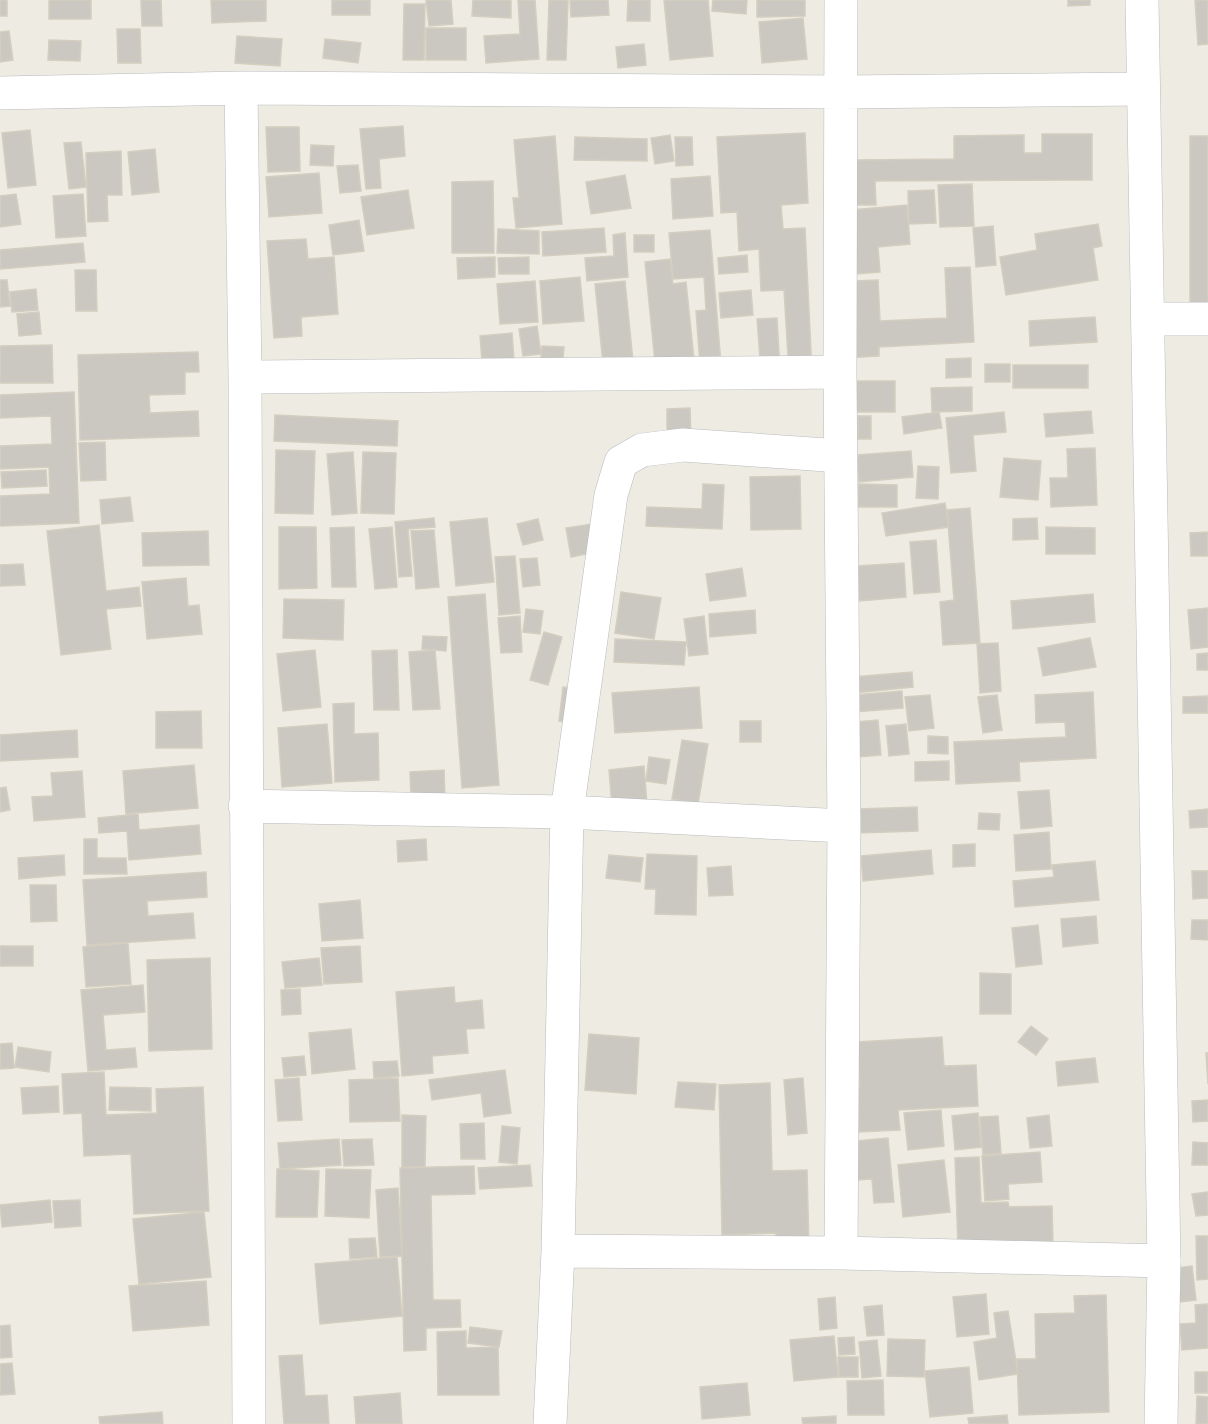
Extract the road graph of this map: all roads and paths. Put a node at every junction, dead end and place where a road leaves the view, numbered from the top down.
1 (841, 0) edge
2 (1142, 0) edge
3 (242, 88) junction
4 (1143, 89) junction
5 (842, 92) junction
6 (0, 93) edge
7 (1149, 319) junction
8 (1208, 319) edge
9 (840, 372) junction
10 (245, 377) junction
11 (841, 456) junction
12 (245, 806) junction
13 (567, 812) junction
14 (844, 826) junction
15 (558, 1251) junction
16 (841, 1253) junction
17 (1164, 1261) junction
18 (249, 1424) edge
19 (550, 1424) edge
20 (1161, 1424) edge

1 - 5 street
2 - 4 street
3 - 5 street
3 - 6 street
3 - 10 street
4 - 5 street
4 - 7 street
5 - 9 street
7 - 8 street
7 - 17 street
9 - 10 street
9 - 11 street
10 - 12 street
11 - 13 street
11 - 14 street
12 - 13 street
12 - 18 street
13 - 14 street
13 - 15 street
14 - 16 street
15 - 16 street
15 - 19 street
16 - 17 street
17 - 20 street

